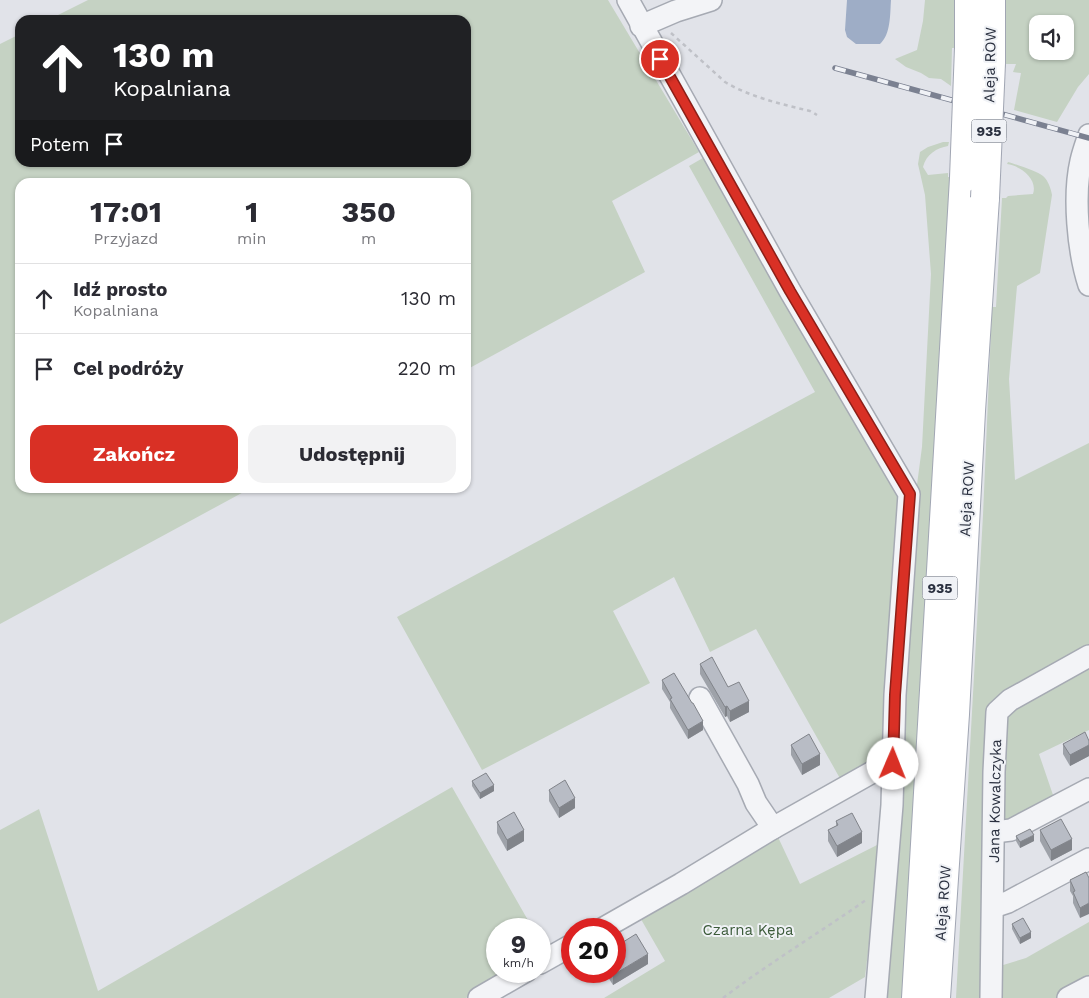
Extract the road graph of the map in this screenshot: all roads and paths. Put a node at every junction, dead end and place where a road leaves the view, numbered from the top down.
1 (628, 0) edge
2 (711, 0) edge
3 (969, 0) edge
4 (991, 0) edge
5 (650, 22) junction
6 (817, 115) dead end
7 (1089, 135) edge
8 (1089, 285) edge
9 (1089, 656) edge
10 (700, 698) dead end
11 (893, 764) junction
12 (1089, 788) edge
13 (773, 828) junction
14 (994, 832) junction
15 (1089, 859) edge
16 (885, 885) junction
17 (993, 907) junction
18 (621, 918) edge
19 (505, 983) edge
20 (1089, 987) edge
21 (478, 998) edge
22 (723, 998) edge
23 (876, 998) edge
24 (916, 998) edge
25 (936, 998) edge
26 (991, 998) edge
27 (1068, 998) edge

1 - 5 street
2 - 5 street
3 - 24 main road, Aleja ROW / 935, bridge
4 - 25 main road, Aleja ROW / 935, bridge
5 - 6 path
5 - 11 street
7 - 8 street
9 - 14 street, Jana Kowalczyka
10 - 13 street
11 - 13 street
11 - 16 street
12 - 14 street
13 - 18 street
14 - 17 street, Jana Kowalczyka
15 - 17 street
16 - 22 path
16 - 23 street
17 - 26 street, Jana Kowalczyka
19 - 21 street
20 - 27 street

